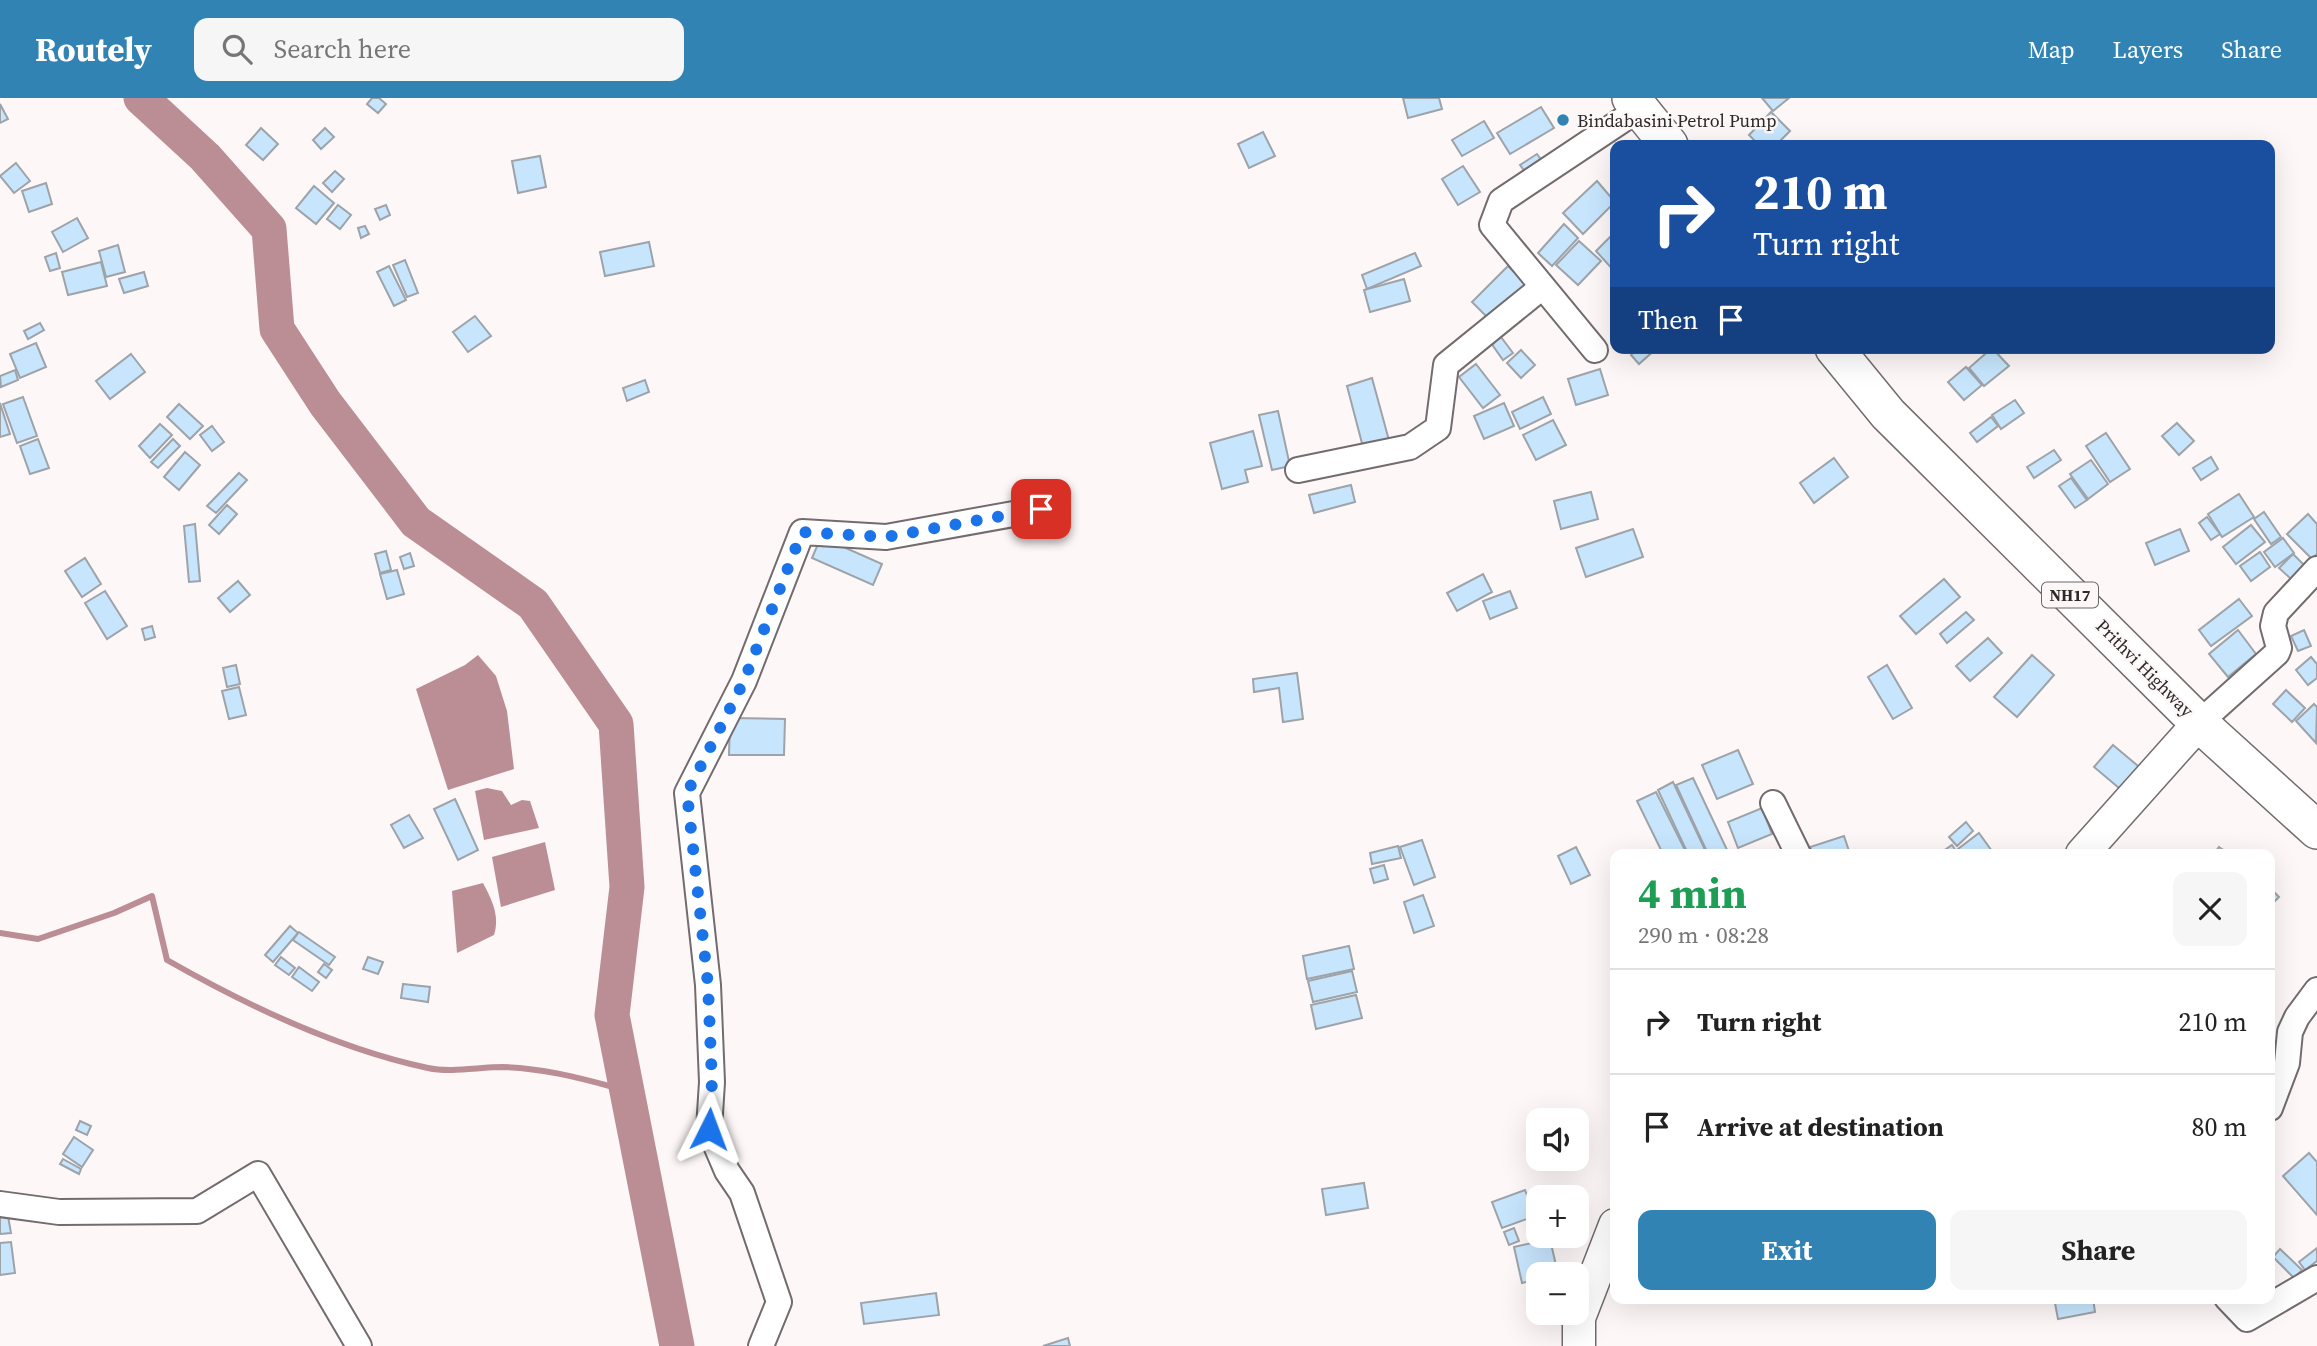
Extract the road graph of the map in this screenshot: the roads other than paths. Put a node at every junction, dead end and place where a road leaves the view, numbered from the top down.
1 (1635, 103) edge
2 (1665, 140) edge
3 (1541, 288) junction
4 (1595, 350) dead end
5 (1839, 354) edge
6 (1298, 470) dead end
7 (1041, 509) dead end
8 (2317, 569) edge
9 (2199, 723) junction
10 (1773, 803) dead end
11 (2317, 830) edge
12 (1796, 849) edge
13 (2086, 849) edge
14 (2317, 990) edge
15 (2275, 1095) edge
16 (0, 1203) edge
17 (1610, 1238) edge
18 (2317, 1278) edge
19 (2275, 1303) edge
20 (2233, 1304) edge
21 (2273, 1304) edge
22 (359, 1346) edge
23 (761, 1346) edge
24 (1579, 1346) edge

1 - 2 highway
1 - 3 street
3 - 4 street
3 - 6 street
5 - 9 highway, Prithvi Highway / NH17
7 - 23 street
8 - 9 street
9 - 11 highway, Prithvi Highway / NH17
9 - 13 main road
10 - 12 street
14 - 15 street
16 - 22 street
17 - 24 main road
18 - 19 street
20 - 21 street

